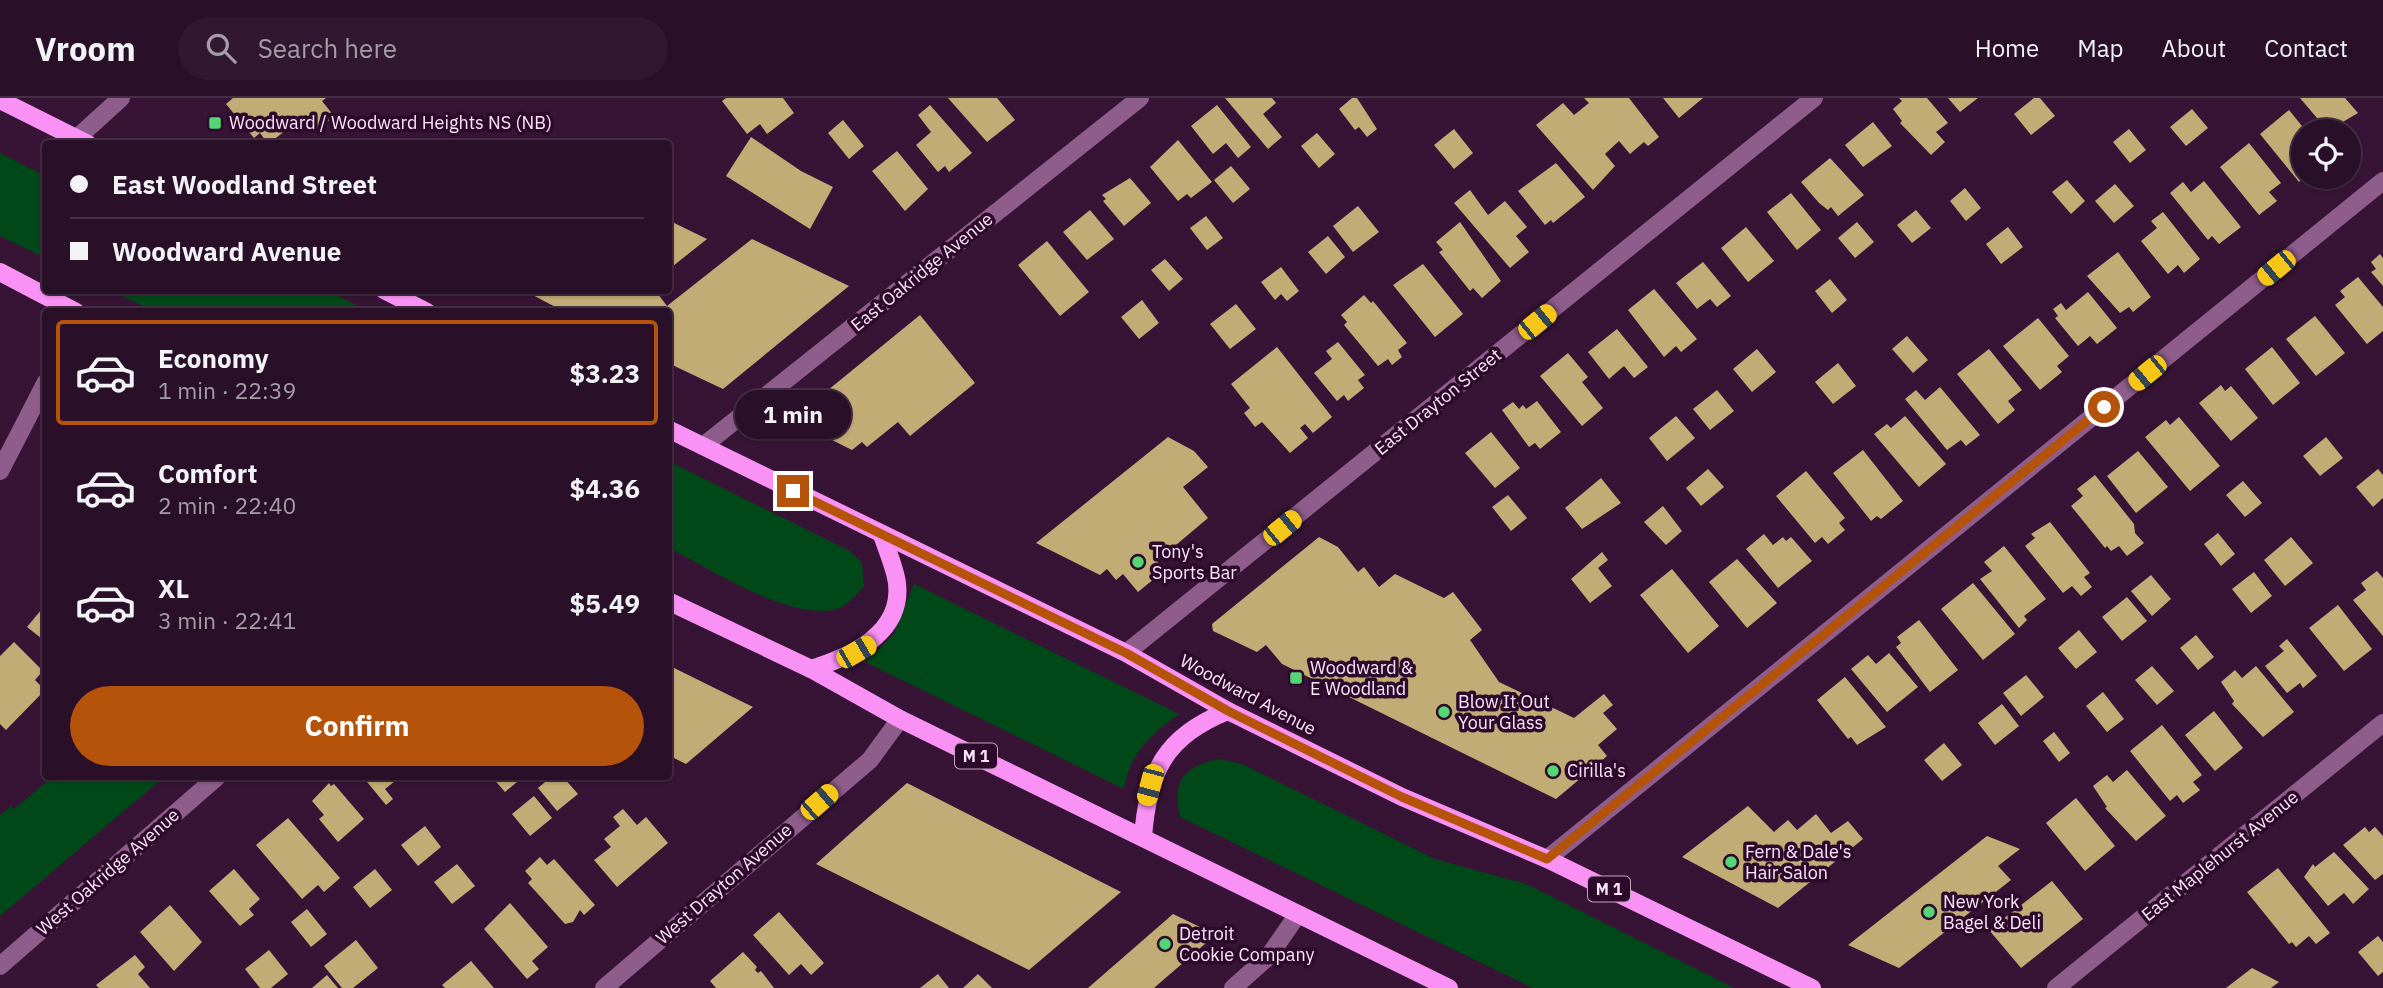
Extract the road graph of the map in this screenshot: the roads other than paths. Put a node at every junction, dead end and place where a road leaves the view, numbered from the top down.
1 (121, 98) edge
2 (1140, 98) edge
3 (1814, 98) edge
4 (0, 100) edge
5 (81, 140) edge
6 (84, 140) edge
7 (2383, 181) edge
8 (0, 272) edge
9 (392, 294) edge
10 (68, 308) edge
11 (419, 308) edge
12 (42, 390) edge
13 (672, 431) edge
14 (703, 446) junction
15 (0, 471) edge
16 (882, 535) junction
17 (672, 603) edge
18 (1126, 653) junction
19 (811, 669) junction
20 (1228, 711) junction
21 (900, 719) junction
22 (2383, 723) edge
23 (214, 780) edge
24 (1143, 837) junction
25 (1547, 859) junction
26 (1298, 914) junction
27 (0, 966) edge
28 (604, 988) edge
29 (1233, 988) edge
30 (1450, 988) edge
31 (1812, 988) edge
32 (2056, 988) edge

1 - 6 street
2 - 14 street, East Oakridge Avenue
3 - 18 street, East Drayton Street
4 - 5 main road
7 - 25 street
8 - 10 main road
9 - 11 main road
12 - 15 street
13 - 14 main road, Woodward Avenue / M 1
14 - 16 main road, Woodward Avenue / M 1
16 - 18 main road, Woodward Avenue / M 1
16 - 19 main road
17 - 19 main road, M 1
18 - 20 main road, Woodward Avenue / M 1
19 - 21 main road, M 1
20 - 24 main road
20 - 25 main road, Woodward Avenue / M 1
21 - 24 main road, M 1
21 - 28 street, West Drayton Avenue
22 - 32 street, East Maplehurst Avenue
23 - 27 street, West Oakridge Avenue
24 - 26 main road, M 1
25 - 31 main road, Woodward Avenue / M 1
26 - 29 street
26 - 30 main road, M 1

